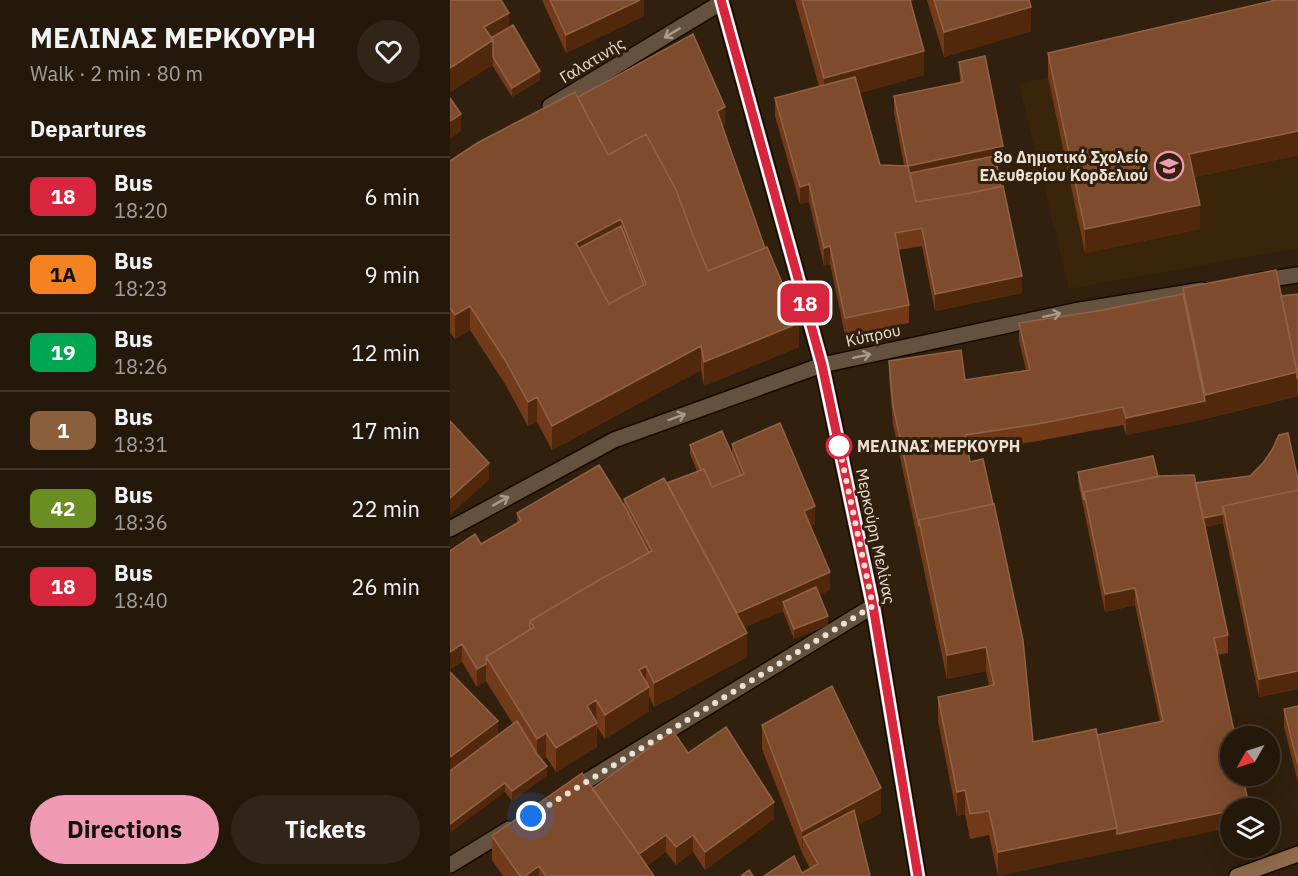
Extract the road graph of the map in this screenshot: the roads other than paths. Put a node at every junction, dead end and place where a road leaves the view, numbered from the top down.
1 (722, 1) edge
2 (541, 112) edge
3 (1298, 275) edge
4 (1239, 285) edge
5 (1215, 288) edge
6 (822, 365) junction
7 (450, 529) edge
8 (873, 606) junction
9 (561, 797) edge
10 (520, 822) edge
11 (1298, 854) edge
12 (450, 865) edge
13 (918, 876) edge
14 (1237, 876) edge

1 -> 2 street, Γαλατινής
1 - 6 street, Μερκούρη Μελίνας
3 - 4 street
6 -> 5 street, Κύπρου
7 -> 6 street, Κύπρου
6 - 8 street, Μερκούρη Μελίνας
8 - 9 street
8 - 13 street, Μερκούρη Μελίνας
10 - 12 street
11 - 14 street

